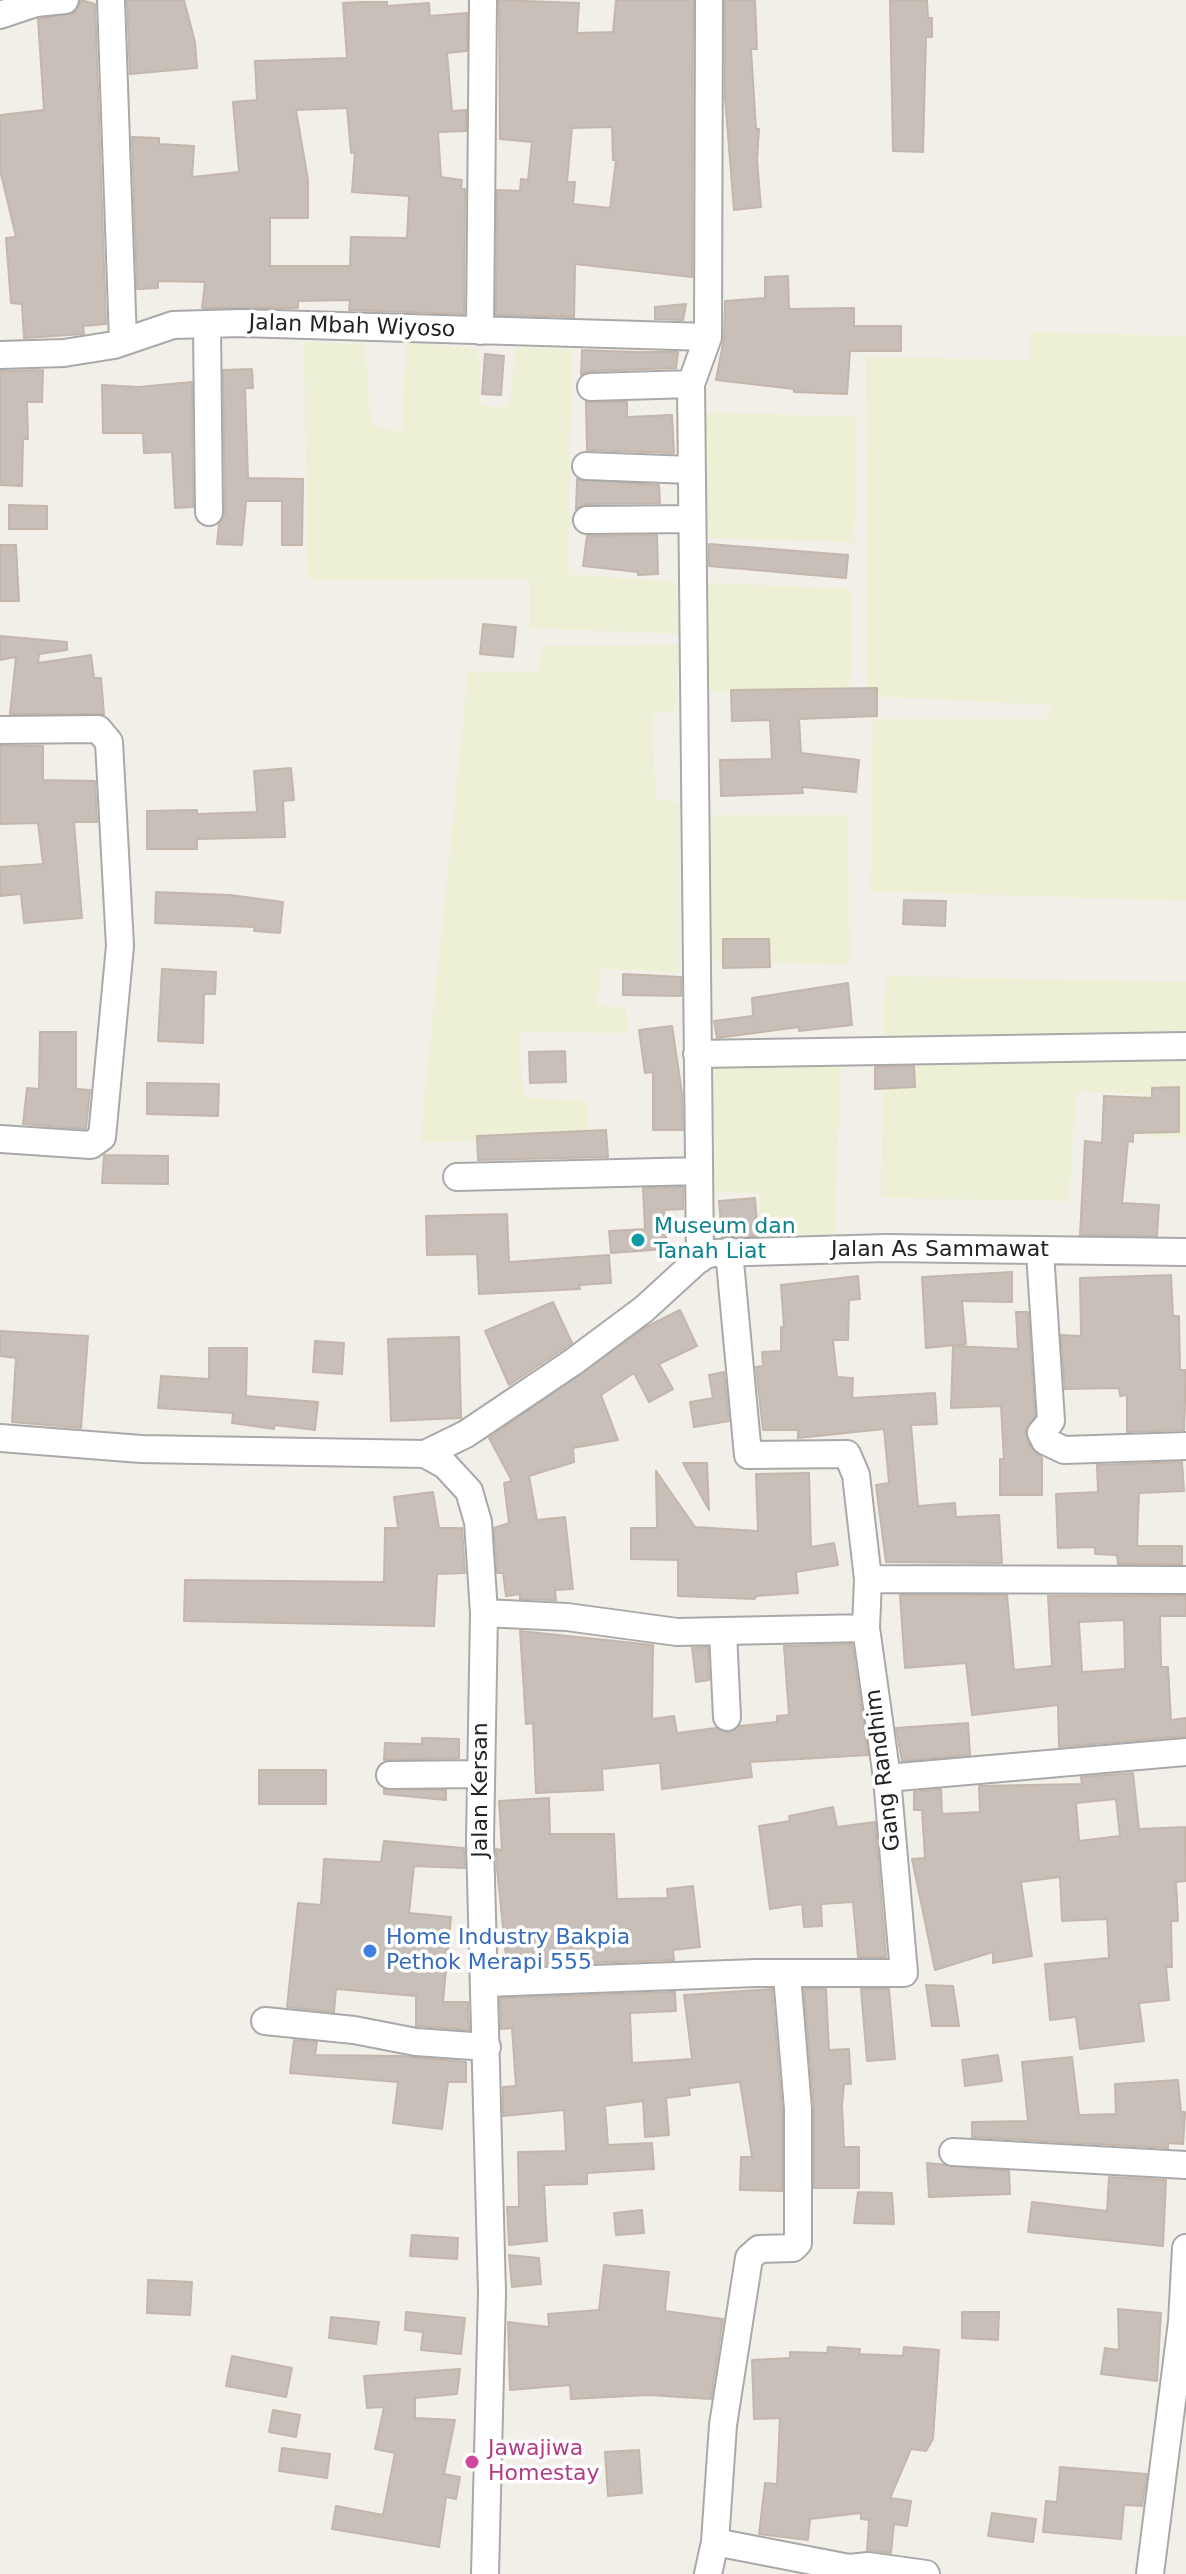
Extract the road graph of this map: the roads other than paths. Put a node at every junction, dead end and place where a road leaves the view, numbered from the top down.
1 (65, 0) edge
2 (111, 0) edge
3 (483, 0) edge
4 (709, 0) edge
5 (0, 15) edge
6 (207, 325) junction
7 (480, 331) junction
8 (708, 337) junction
9 (123, 341) junction
10 (0, 355) edge
11 (691, 384) junction
12 (591, 387) dead end
13 (586, 466) dead end
14 (682, 470) junction
15 (209, 512) dead end
16 (683, 519) junction
17 (587, 520) dead end
18 (0, 730) edge
19 (1186, 1046) edge
20 (697, 1054) junction
21 (0, 1139) edge
22 (699, 1171) junction
23 (457, 1177) dead end
24 (729, 1251) junction
25 (1040, 1252) junction
26 (1186, 1252) edge
27 (700, 1259) junction
28 (466, 1434) junction
29 (0, 1438) edge
30 (1186, 1446) edge
31 (425, 1454) junction
32 (460, 1477) junction
33 (868, 1579) junction
34 (1186, 1580) edge
35 (484, 1613) junction
36 (866, 1628) junction
37 (723, 1632) junction
38 (727, 1717) dead end
39 (1186, 1752) edge
40 (480, 1774) junction
41 (390, 1775) dead end
42 (887, 1778) junction
43 (787, 1975) junction
44 (485, 1983) junction
45 (265, 2021) dead end
46 (487, 2047) junction
47 (953, 2152) dead end
48 (1186, 2165) edge
49 (1186, 2248) edge
50 (1184, 2323) edge
51 (715, 2542) junction
52 (922, 2573) edge
53 (485, 2574) edge
54 (708, 2574) edge
55 (1150, 2574) edge

1 - 5 street
2 - 9 street
3 - 7 street
4 - 8 street
6 - 7 street, Jalan Mbah Wiyoso
6 - 9 street, Jalan Mbah Wiyoso
6 - 15 street
7 - 8 street, Jalan Mbah Wiyoso
8 - 11 street
9 - 10 street, Jalan Mbah Wiyoso
11 - 12 street
11 - 14 street
13 - 14 street
14 - 16 street
16 - 17 street
16 - 20 street
18 - 21 street
19 - 20 street
20 - 22 street
22 - 23 street
22 - 27 street
24 - 25 street, Jalan As Sammawat
24 - 27 street, Jalan As Sammawat
24 - 33 street, Gang Randhim
25 - 26 street, Jalan As Sammawat
25 - 30 street
27 - 28 street, Jalan As Sammawat
28 - 31 street, Jalan As Sammawat
28 - 32 street
29 - 31 street
31 - 32 street
32 - 35 street, Jalan Kersan
33 - 34 street
33 - 36 street, Gang Randhim
35 - 37 street
35 - 40 street, Jalan Kersan
36 - 37 street
36 - 42 street, Gang Randhim
37 - 38 street
39 - 42 street
40 - 41 street
40 - 44 street, Jalan Kersan
42 - 43 street, Gang Randhim
43 - 44 street, Gang Randhim
43 - 51 street
44 - 46 street, Jalan Kersan
45 - 46 street
46 - 53 street, Jalan Kersan
47 - 48 street
49 - 50 street
50 - 55 street
51 - 52 street
51 - 54 street

